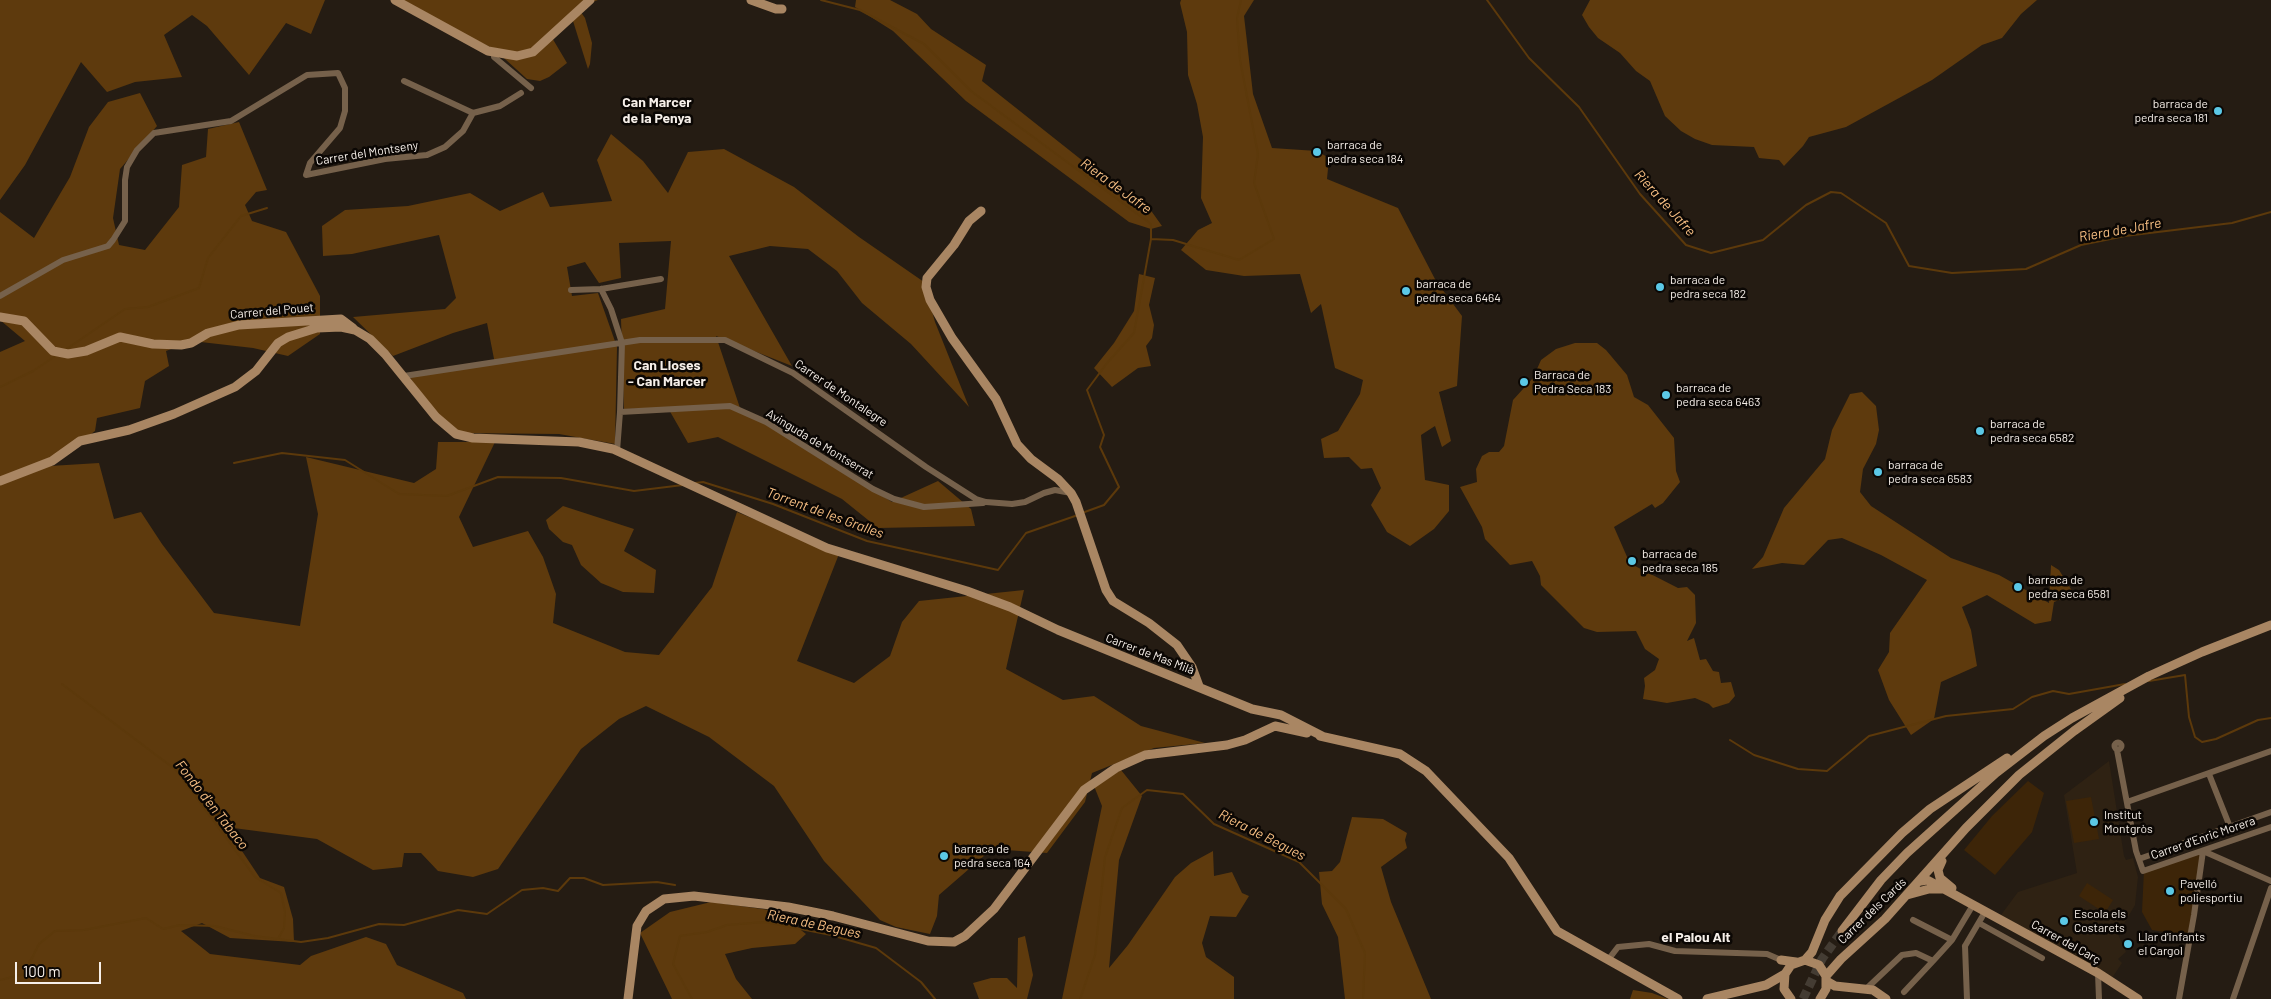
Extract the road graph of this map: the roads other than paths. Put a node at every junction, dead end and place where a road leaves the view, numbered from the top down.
1 (396, 0) edge
2 (590, 0) edge
3 (751, 0) edge
4 (782, 9) dead end
5 (494, 52) junction
6 (404, 81) dead end
7 (531, 88) dead end
8 (521, 93) dead end
9 (473, 113) junction
10 (981, 211) dead end
11 (662, 279) dead end
12 (601, 288) junction
13 (571, 290) dead end
14 (0, 296) edge
15 (0, 317) edge
16 (355, 330) junction
17 (622, 343) junction
18 (404, 376) junction
19 (620, 412) junction
20 (617, 451) junction
21 (0, 481) edge
22 (1071, 493) junction
23 (986, 502) junction
24 (2271, 624) edge
25 (2134, 684) junction
26 (1199, 686) junction
27 (1324, 737) junction
28 (2118, 750) dead end
29 (2271, 751) edge
30 (2015, 757) junction
31 (2209, 774) junction
32 (2127, 802) junction
33 (2271, 812) edge
34 (2230, 827) junction
35 (2271, 827) edge
36 (1947, 851) junction
37 (2203, 851) junction
38 (2139, 859) junction
39 (1921, 881) junction
40 (2271, 881) edge
41 (1944, 888) junction
42 (2271, 888) edge
43 (1907, 895) junction
44 (1980, 909) junction
45 (1913, 920) dead end
46 (1979, 923) junction
47 (1842, 931) tunnel mouth
48 (1953, 940) junction
49 (1965, 946) junction
50 (2042, 958) dead end
51 (1841, 959) junction
52 (1608, 960) junction
53 (1781, 960) junction
54 (1800, 961) junction
55 (1933, 961) junction
56 (1819, 965) junction
57 (1786, 971) junction
58 (2098, 974) junction
59 (1827, 979) junction
60 (1766, 985) junction
61 (1845, 987) junction
62 (1866, 989) junction
63 (1784, 992) edge
64 (1904, 992) dead end
65 (1822, 997) edge
66 (628, 999) edge
67 (1678, 999) edge
68 (1707, 999) edge
69 (1791, 999) edge
70 (1886, 999) edge
71 (1967, 999) edge
72 (2099, 999) edge
73 (2138, 999) edge
74 (2179, 999) edge
75 (2233, 999) edge

1 - 5 street
2 - 5 street
3 - 4 street
5 - 7 street
6 - 9 street
8 - 9 street
9 - 14 street, Carrer del Montseny
10 - 22 street
11 - 12 street
12 - 13 street
12 - 17 street
15 - 16 street, Carrer del Pouet
16 - 18 street, Carrer del Pouet
16 - 21 street
17 - 18 street, Carrer de Montalegre
17 - 19 street
17 - 23 street, Carrer de Montalegre
18 - 20 street, Carrer del Pouet
19 - 20 street
19 - 23 street, Avinguda de Montserrat
20 - 26 street, Carrer de Mas Milà
22 - 23 street, Carrer de Montalegre
22 - 26 street
24 - 25 street
25 - 30 street
25 - 36 street, Carrer dels Cards
26 - 27 street, Carrer de Mas Milà
27 - 52 street
27 - 66 street
28 - 32 street
29 - 31 street
30 - 47 street
30 - 54 street
31 - 32 street
31 - 34 street
32 - 38 street
33 - 34 street, Carrer d'Enric Morera
34 - 38 street, Carrer d'Enric Morera
35 - 37 street, Carrer d'Enric Morera
36 - 39 street, Carrer dels Cards
36 - 44 street, Carrer del Carç
37 - 38 street, Carrer d'Enric Morera
37 - 40 street
37 - 74 street
39 - 41 street, Carrer del Carç
39 - 43 street, Carrer dels Cards
41 - 43 street
41 - 44 street, Carrer del Carç
42 - 75 street
43 - 51 street, Carrer dels Cards
44 - 46 street
44 - 48 street
44 - 58 street, Carrer del Carç
45 - 48 street
46 - 49 street
46 - 50 street
48 - 49 street
48 - 55 street
49 - 71 street
51 - 56 street, Carrer dels Cards
51 - 59 street, Carrer dels Cards
52 - 53 street
52 - 67 street
53 - 54 street
53 - 57 street
54 - 56 street
54 - 57 street
55 - 62 street
55 - 64 street
56 - 59 street
57 - 60 street
57 - 63 street
58 - 72 street
58 - 73 street, Carrer del Carç
59 - 61 street
59 - 65 street
60 - 63 street
60 - 68 street
61 - 62 street
61 - 65 street
62 - 70 street
63 - 69 street

